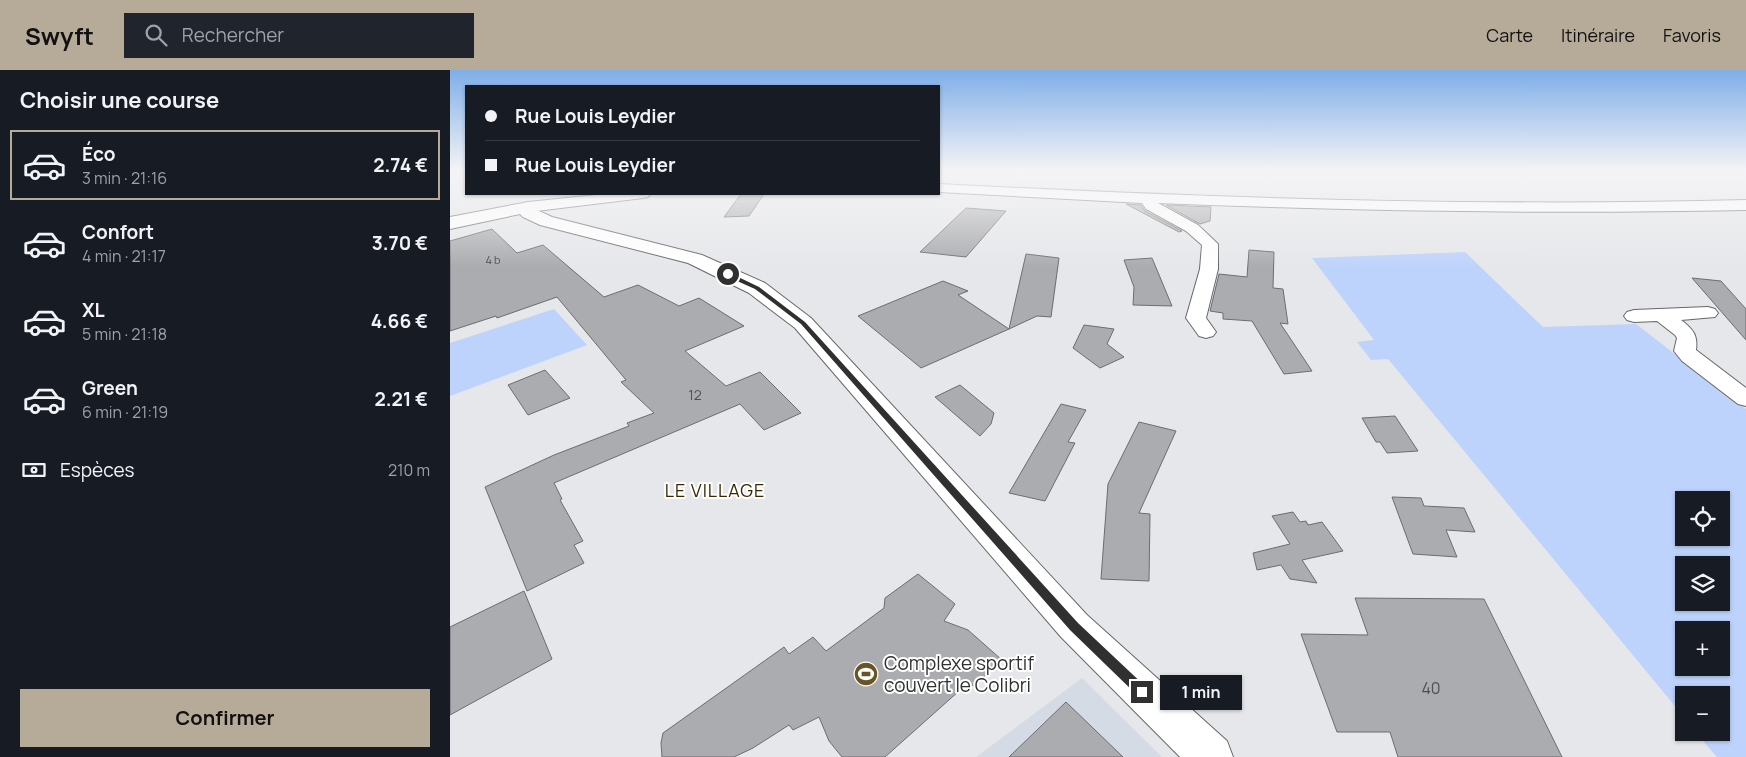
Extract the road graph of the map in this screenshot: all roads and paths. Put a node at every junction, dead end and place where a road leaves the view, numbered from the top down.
1 (563, 203) edge
2 (1149, 203) edge
3 (1307, 203) edge
4 (1746, 204) edge
5 (528, 207) junction
6 (450, 224) edge
7 (1708, 313) dead end
8 (1662, 315) junction
9 (1634, 316) dead end
10 (1206, 332) dead end
11 (1746, 399) edge
12 (1211, 757) edge

1 - 5 street
2 - 10 street
3 - 4 street
5 - 6 street
5 - 12 street
7 - 8 street
8 - 9 street
8 - 11 street

